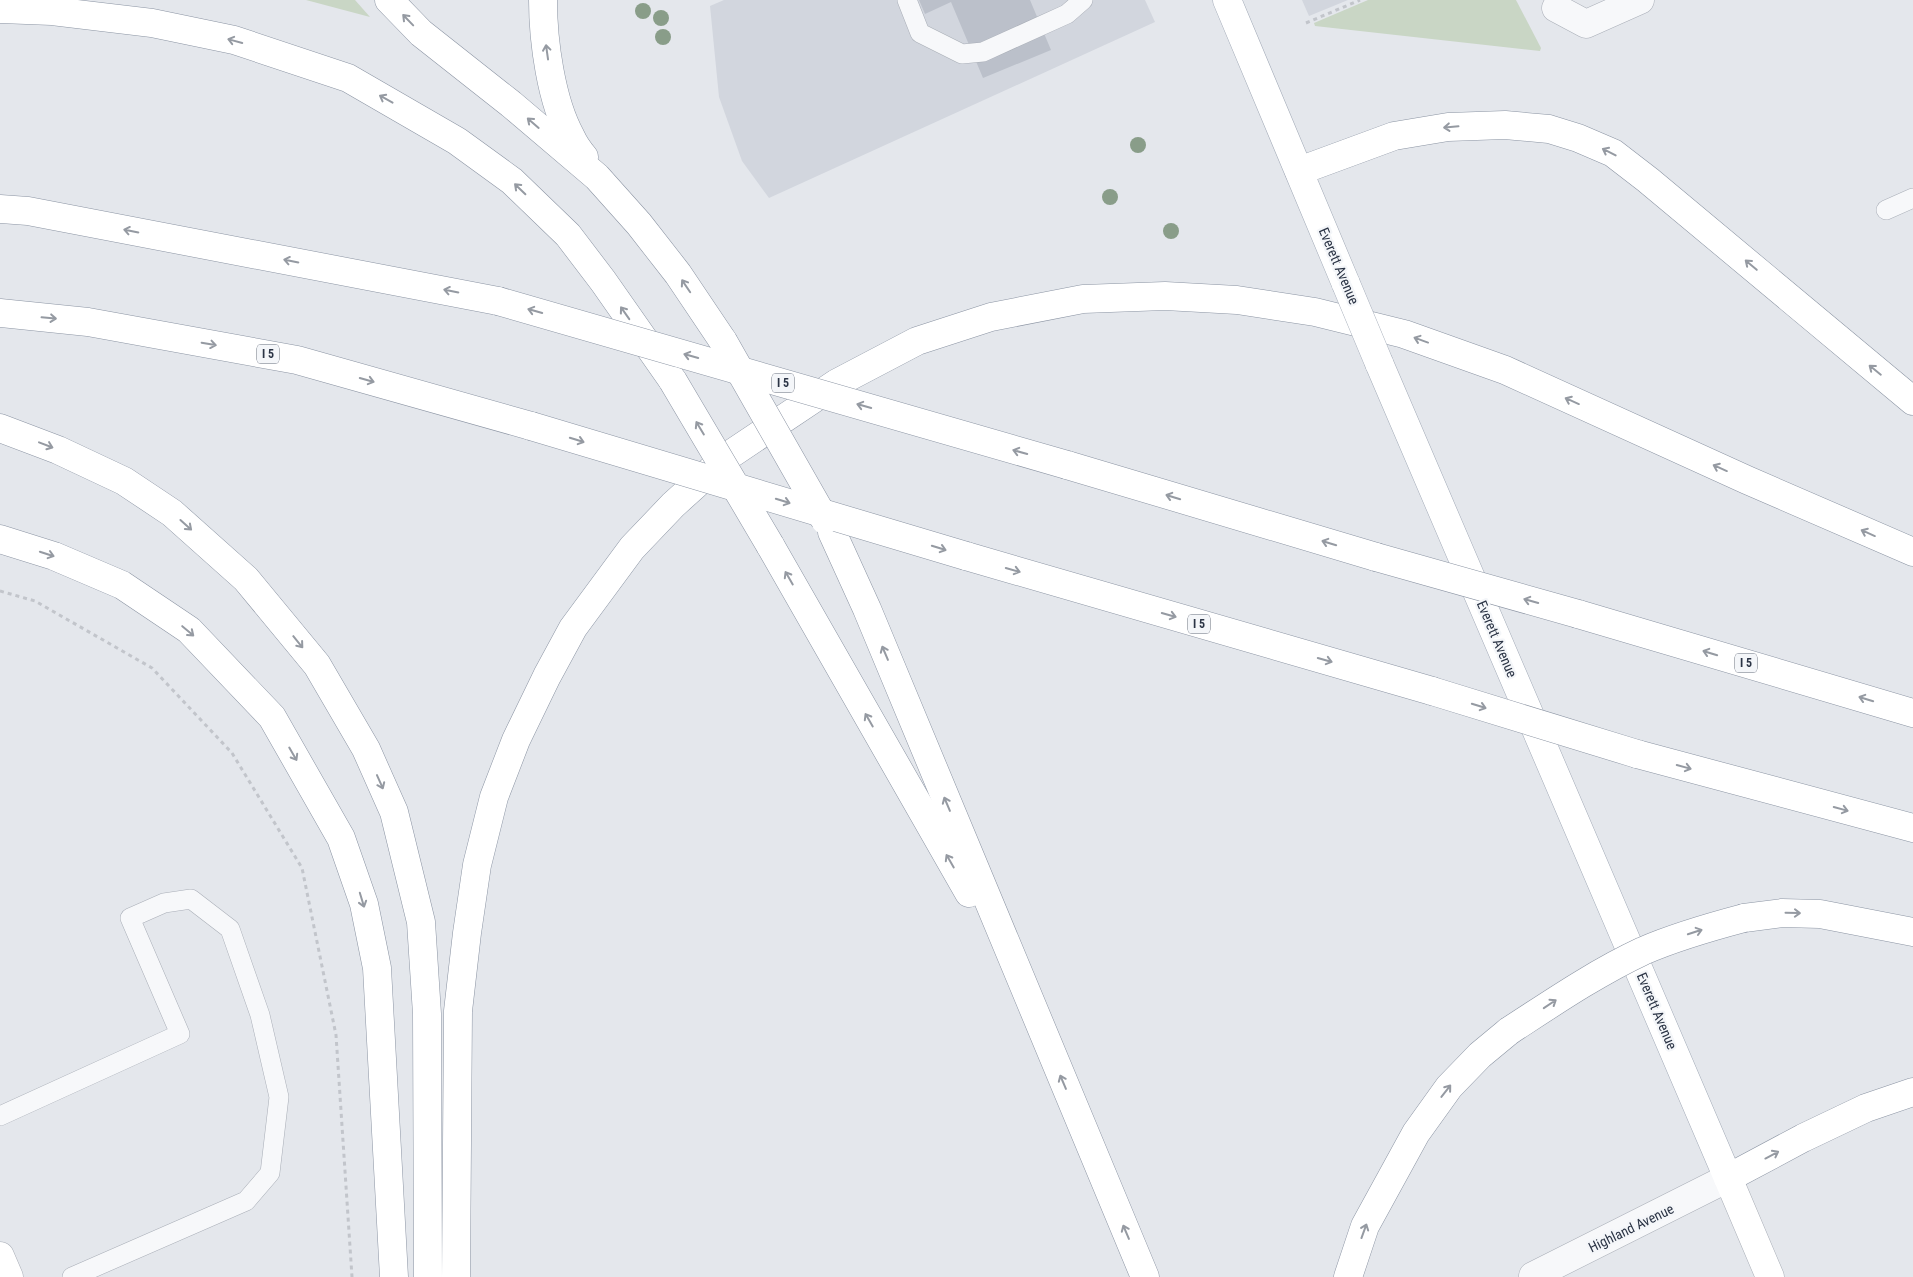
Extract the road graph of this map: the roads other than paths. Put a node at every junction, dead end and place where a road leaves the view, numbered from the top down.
1 (389, 0) edge
2 (543, 0) edge
3 (907, 0) edge
4 (1083, 0) edge
5 (1227, 0) edge
6 (1640, 0) edge
7 (1554, 4) edge
8 (0, 9) edge
9 (1299, 171) junction
10 (597, 177) junction
11 (1913, 198) edge
12 (0, 209) edge
13 (1886, 210) dead end
14 (0, 313) edge
15 (1913, 401) edge
16 (0, 428) edge
17 (0, 539) edge
18 (1913, 552) edge
19 (1913, 713) edge
20 (1913, 828) edge
21 (1913, 932) edge
22 (1026, 994) junction
23 (1913, 1092) edge
24 (0, 1116) edge
25 (1728, 1178) junction
26 (0, 1256) edge
27 (1532, 1276) edge
28 (9, 1277) edge
29 (72, 1277) edge
30 (394, 1277) edge
31 (428, 1277) edge
32 (456, 1277) edge
33 (1145, 1277) edge
34 (1348, 1277) edge
35 (1770, 1277) edge

10 -> 1 main road
10 -> 2 main road
3 - 4 lane
5 - 9 main road, Everett Avenue
6 - 7 street
22 -> 8 main road, bridge
15 -> 9 main road
9 - 25 main road, Everett Avenue, bridge
22 -> 10 main road, bridge
11 - 13 lane
19 -> 12 main road, I 5, bridge
14 -> 20 main road, I 5, bridge
16 -> 31 main road
17 -> 30 main road
18 -> 32 main road
34 -> 21 main road, bridge
33 -> 22 main road
25 -> 23 main road
24 - 29 lane
25 - 27 street, Highland Avenue
25 - 35 main road, Everett Avenue
26 - 28 main road

